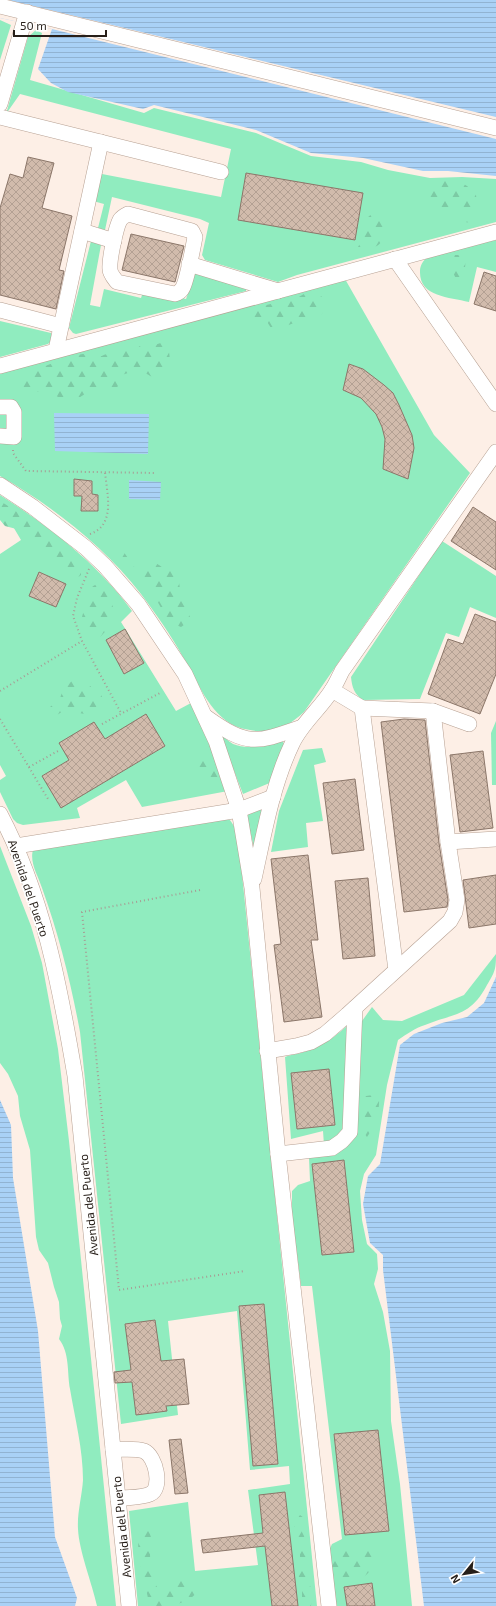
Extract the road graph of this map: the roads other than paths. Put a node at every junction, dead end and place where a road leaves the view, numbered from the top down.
1 (0, 6) edge
2 (27, 12) junction
3 (0, 104) edge
4 (0, 117) edge
5 (496, 128) edge
6 (101, 142) junction
7 (220, 172) dead end
8 (82, 231) junction
9 (496, 232) edge
10 (114, 241) junction
11 (395, 259) junction
12 (190, 264) junction
13 (278, 291) junction
14 (0, 310) edge
15 (61, 326) junction
16 (56, 350) junction
17 (0, 366) edge
18 (496, 404) edge
19 (0, 407) edge
20 (7, 436) edge
21 (496, 452) edge
22 (0, 486) edge
23 (332, 690) junction
24 (362, 708) junction
25 (433, 711) junction
26 (205, 716) junction
27 (469, 724) dead end
28 (302, 727) junction
29 (273, 797) junction
30 (239, 810) junction
31 (0, 814) edge
32 (496, 838) edge
33 (448, 842) junction
34 (16, 846) junction
35 (252, 888) junction
36 (396, 970) junction
37 (355, 1008) junction
38 (267, 1051) junction
39 (278, 1154) junction
40 (113, 1449) junction
41 (118, 1499) junction
42 (128, 1606) edge
43 (329, 1606) edge

1 - 2 street
2 - 3 street
2 - 5 street
4 - 6 street
6 - 7 street
6 - 8 street
8 - 10 street
8 - 15 street
9 - 11 street
10 - 12 street
10 - 12 street
11 - 13 street
11 - 18 street
12 - 13 street
13 - 16 street
14 - 15 street
15 - 16 street
16 - 17 street
19 - 20 street
21 - 23 street
22 - 26 street
23 - 24 street
23 - 28 street
24 - 25 street
24 - 36 street
25 - 27 street
25 - 33 street
26 - 28 street
26 - 30 street
28 - 29 street
29 - 30 street
29 - 35 street
30 - 34 street
30 - 35 street
31 - 34 street, Avenida del Puerto
32 - 33 street
33 - 36 street
34 - 40 street, Avenida del Puerto
35 - 38 street
36 - 37 street
37 - 38 street
37 - 39 street
38 - 39 street
39 - 43 street
40 - 41 street, Avenida del Puerto
40 - 41 street
41 - 42 street, Avenida del Puerto

